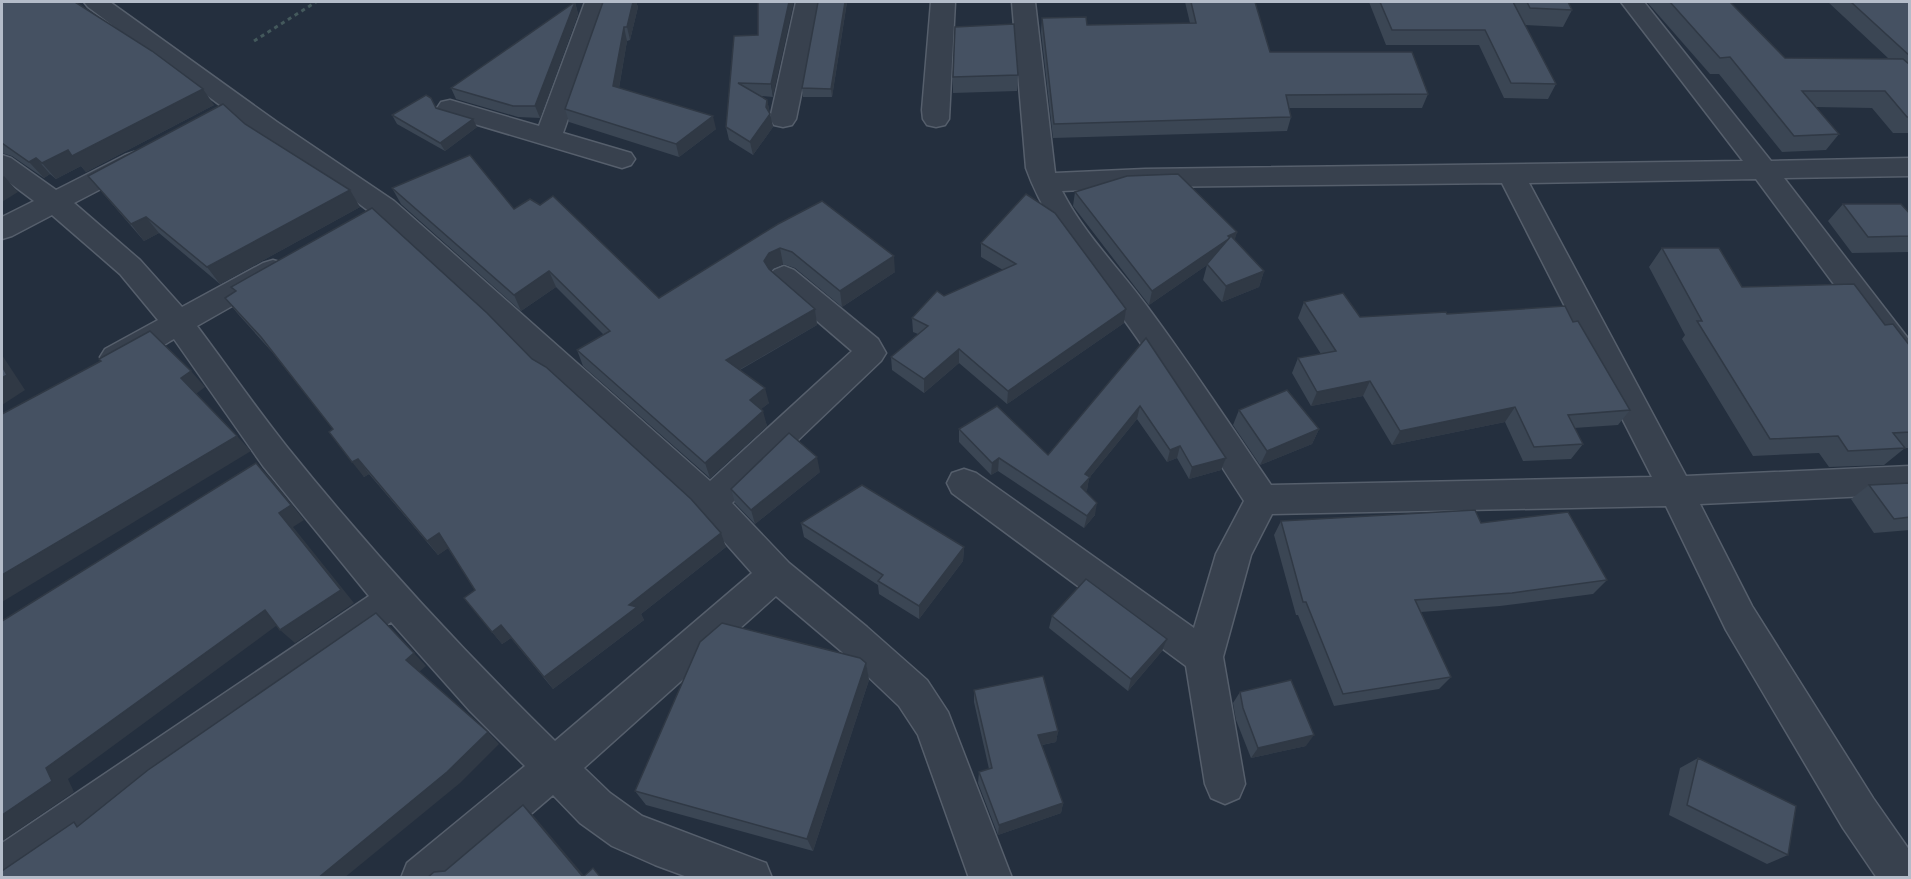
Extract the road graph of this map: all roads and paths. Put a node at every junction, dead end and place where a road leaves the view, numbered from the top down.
1 (96, 2) edge
2 (316, 2) edge
3 (597, 2) edge
4 (808, 2) edge
5 (943, 2) edge
6 (1023, 2) edge
7 (1632, 2) edge
8 (254, 41) dead end
9 (450, 108) dead end
10 (783, 119) dead end
11 (936, 119) dead end
12 (548, 138) junction
13 (157, 149) edge
14 (622, 159) dead end
15 (2, 164) edge
16 (1910, 167) edge
17 (1764, 170) junction
18 (1510, 175) junction
19 (1043, 183) junction
20 (56, 203) junction
21 (384, 208) junction
22 (353, 225) edge
23 (2, 229) edge
24 (302, 254) edge
25 (784, 278) dead end
26 (178, 322) junction
27 (1900, 337) edge
28 (1910, 364) edge
29 (95, 369) edge
30 (275, 456) junction
31 (244, 475) edge
32 (1910, 480) edge
33 (964, 483) dead end
34 (1676, 491) junction
35 (1262, 500) junction
36 (710, 502) junction
37 (776, 574) junction
38 (394, 598) junction
39 (1204, 657) junction
40 (554, 768) junction
41 (1225, 784) dead end
42 (2, 868) edge
43 (422, 878) edge
44 (751, 878) edge
45 (991, 878) edge
46 (1903, 878) edge

1 - 21 street
2 - 8 path
3 - 12 street
4 - 10 street
5 - 11 street
6 - 19 street
7 - 17 street
9 - 12 street
12 - 14 street
13 - 20 street
15 - 20 street
16 - 17 street
17 - 18 street
17 - 27 street
18 - 19 street
18 - 34 street
19 - 35 street
20 - 23 street
20 - 26 street
21 - 22 street
21 - 36 street
24 - 26 street
25 - 36 street
26 - 29 street
26 - 30 street
27 - 28 street
30 - 31 street
30 - 38 street
32 - 34 street
33 - 39 street
34 - 35 street
34 - 46 street
35 - 39 street
36 - 37 street
37 - 40 street
37 - 45 street
38 - 40 street
38 - 42 street
39 - 41 street
40 - 43 street
40 - 44 street

